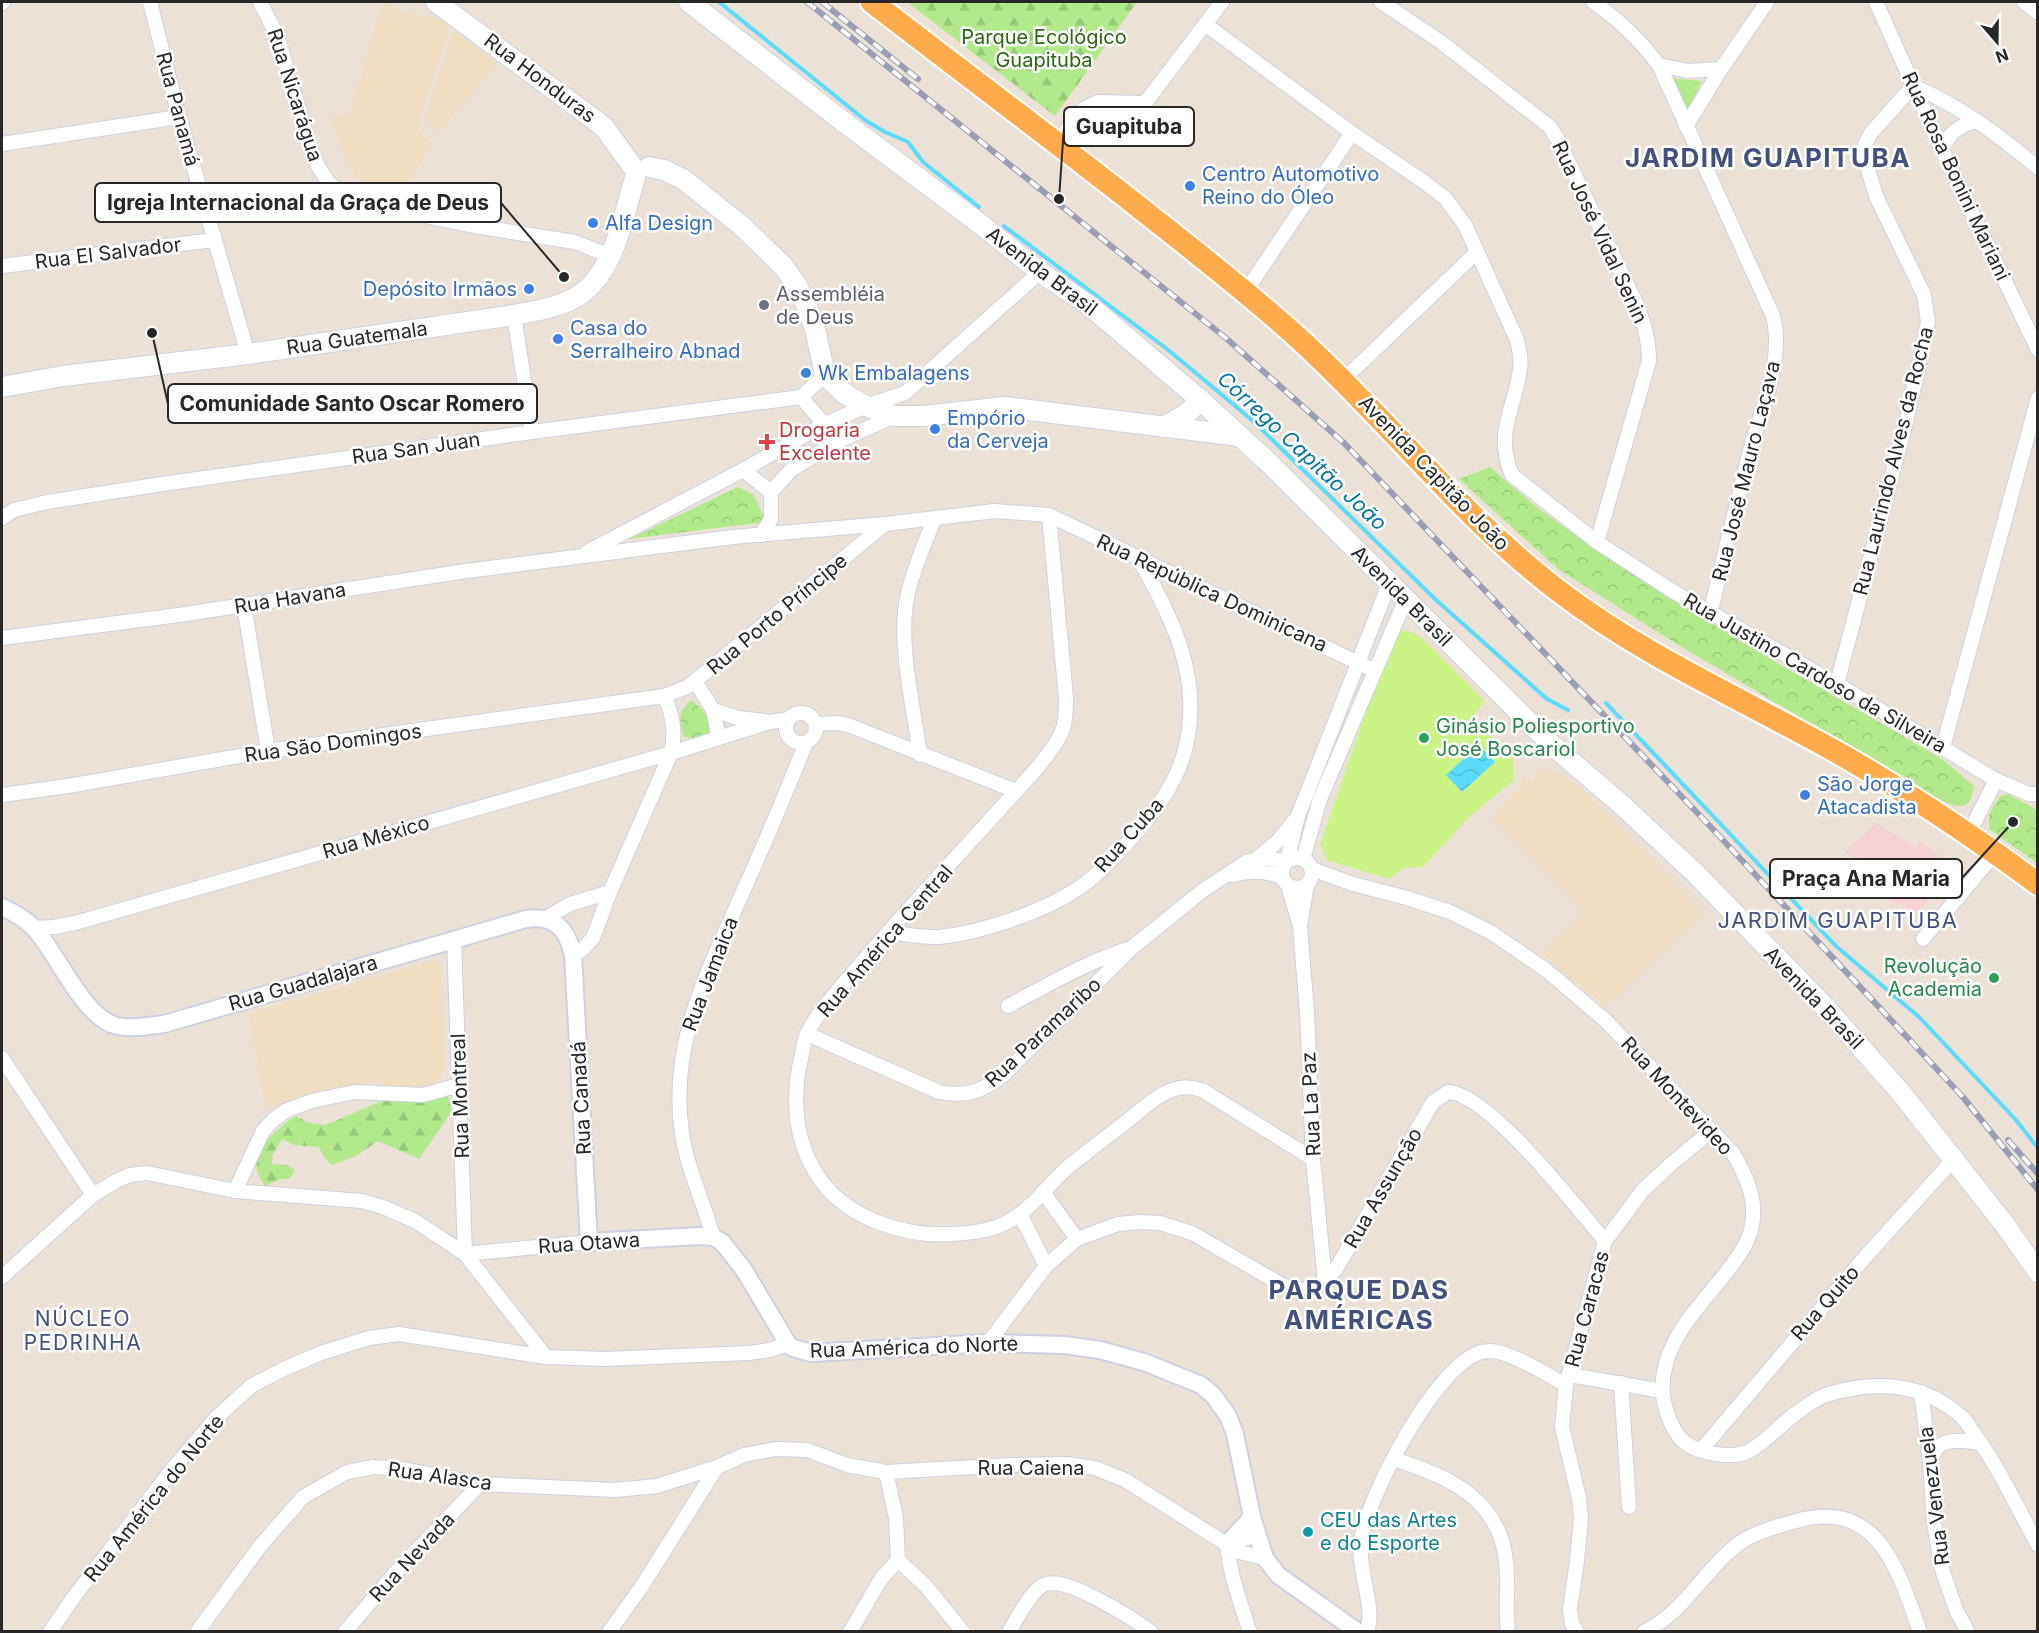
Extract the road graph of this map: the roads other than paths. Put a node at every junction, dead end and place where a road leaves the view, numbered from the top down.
1 (150, 2) edge
2 (260, 2) edge
3 (436, 2) edge
4 (689, 2) edge
5 (872, 2) edge
6 (1222, 2) edge
7 (1381, 2) edge
8 (1593, 2) edge
9 (1767, 2) edge
10 (1876, 2) edge
11 (2024, 2) edge
12 (1612, 7) edge
13 (2037, 14) edge
14 (1205, 24) junction
15 (1659, 65) junction
16 (1721, 69) junction
17 (1913, 86) junction
18 (179, 117) junction
19 (1977, 120) junction
20 (1686, 126) junction
21 (1352, 133) junction
22 (2, 144) edge
23 (1056, 144) junction
24 (1942, 150) junction
25 (2037, 168) edge
26 (639, 170) junction
27 (214, 240) junction
28 (1477, 252) junction
29 (610, 256) junction
30 (2, 266) edge
31 (1040, 272) junction
32 (1246, 291) junction
33 (514, 315) junction
34 (2037, 351) edge
35 (248, 354) junction
36 (825, 375) junction
37 (1343, 380) junction
38 (2, 387) edge
39 (801, 397) junction
40 (1197, 397) junction
41 (2037, 398) edge
42 (866, 405) junction
43 (895, 416) junction
44 (825, 424) junction
45 (1163, 427) junction
46 (532, 432) junction
47 (1240, 436) junction
48 (838, 441) junction
49 (743, 470) junction
50 (771, 492) junction
51 (1049, 514) junction
52 (2, 518) edge
53 (771, 519) junction
54 (934, 519) junction
55 (885, 524) junction
56 (786, 534) junction
57 (761, 536) junction
58 (1597, 542) junction
59 (1138, 556) junction
60 (578, 557) junction
61 (1389, 584) junction
62 (1405, 601) junction
63 (244, 605) junction
64 (1710, 614) junction
65 (2, 638) edge
66 (1358, 662) junction
67 (1376, 671) junction
68 (695, 681) junction
69 (1837, 684) junction
70 (664, 696) junction
71 (713, 710) junction
72 (789, 719) junction
73 (770, 722) junction
74 (816, 724) junction
75 (753, 728) junction
76 (789, 737) junction
77 (719, 738) junction
78 (806, 743) junction
79 (1943, 747) junction
80 (268, 751) junction
81 (671, 753) junction
82 (920, 755) junction
83 (796, 767) junction
84 (1996, 780) junction
85 (1016, 791) junction
86 (2037, 794) edge
87 (2, 795) edge
88 (1298, 816) junction
89 (1969, 833) junction
90 (1995, 853) junction
91 (1256, 859) junction
92 (1286, 862) junction
93 (1308, 873) junction
94 (1221, 878) junction
95 (1285, 881) junction
96 (2037, 884) edge
97 (610, 892) junction
98 (2, 907) edge
99 (546, 918) junction
100 (1300, 926) junction
101 (34, 928) junction
102 (889, 932) junction
103 (454, 939) junction
104 (1923, 939) dead end
105 (1133, 947) junction
106 (573, 955) junction
107 (1008, 1006) dead end
108 (807, 1034) junction
109 (2, 1058) edge
110 (459, 1085) junction
111 (1711, 1131) junction
112 (1313, 1159) junction
113 (1953, 1160) junction
114 (235, 1191) junction
115 (1043, 1192) junction
116 (93, 1195) junction
117 (1020, 1214) junction
118 (713, 1237) junction
119 (1077, 1239) junction
120 (1605, 1241) junction
121 (589, 1242) junction
122 (465, 1254) junction
123 (1046, 1266) junction
124 (2037, 1272) edge
125 (2, 1277) edge
126 (1325, 1281) junction
127 (988, 1343) junction
128 (788, 1344) junction
129 (546, 1357) junction
130 (1568, 1380) junction
131 (1621, 1383) junction
132 (1662, 1391) junction
133 (1921, 1392) junction
134 (1982, 1444) junction
135 (1702, 1449) junction
136 (1394, 1459) junction
137 (1930, 1462) junction
138 (717, 1467) junction
139 (886, 1473) junction
140 (480, 1484) junction
141 (1629, 1507) dead end
142 (1252, 1517) junction
143 (1257, 1535) junction
144 (1227, 1545) junction
145 (2037, 1545) edge
146 (1264, 1558) junction
147 (898, 1560) junction
148 (50, 1632) edge
149 (197, 1632) edge
150 (345, 1632) edge
151 (609, 1632) edge
152 (850, 1632) edge
153 (963, 1632) edge
154 (1009, 1632) edge
155 (1151, 1632) edge
156 (1250, 1632) edge
157 (1358, 1632) edge
158 (1367, 1632) edge
159 (1508, 1632) edge
160 (1577, 1632) edge
161 (1644, 1632) edge
162 (1920, 1632) edge
163 (1968, 1632) edge

1 - 18 street, Rua Panamá
2 - 29 street, Rua Nicarágua
3 - 26 main road, Rua Honduras
4 - 31 main road, Avenida Brasil
5 - 23 highway, Avenida Capitão João
6 - 14 street
7 - 58 street, Rua José Vidal Senin
8 - 12 street, Rua José Mauro Laçava
9 - 16 street
10 - 17 street, Rua Rosa Bonini Mariani
11 - 13 street
12 - 15 street, Rua José Mauro Laçava
14 - 21 street, Rua Justino Cardoso da Silveira
14 - 23 street
15 - 16 street
15 - 20 street, Rua José Mauro Laçava
16 - 20 street
17 - 19 street
17 - 24 street, Rua Rosa Bonini Mariani
17 - 69 street, Rua Laurindo Alves da Rocha
18 - 22 street
18 - 27 street, Rua Panamá
19 - 24 street
19 - 25 street
20 - 64 street, Rua José Mauro Laçava
21 - 28 street, Rua Justino Cardoso da Silveira
21 - 32 street
23 - 32 highway, Avenida Capitão João
24 - 34 street, Rua Rosa Bonini Mariani
26 - 29 main road, Rua Guatemala
26 - 36 main road
27 - 30 street, Rua El Salvador
27 - 35 street, Rua Panamá
28 - 37 street
28 - 58 street, Rua Justino Cardoso da Silveira
29 - 33 main road, Rua Guatemala
31 - 40 main road, Avenida Brasil
31 - 42 street, Rua Havana
32 - 37 highway, Avenida Capitão João
33 - 35 main road, Rua Guatemala
33 - 46 street
35 - 38 main road, Rua Guatemala
36 - 39 street
36 - 42 main road
37 - 89 highway, Avenida Capitão João
39 - 44 street
39 - 46 street, Rua San Juan
40 - 45 main road
40 - 47 main road, Avenida Brasil
41 - 79 street
42 - 43 main road
42 - 44 street, Rua Havana
43 - 45 main road
43 - 48 street
44 - 48 street
44 - 49 street, Rua Havana
45 - 47 main road
46 - 52 street, Rua San Juan
47 - 61 main road, Avenida Brasil
48 - 50 street
49 - 50 street
49 - 60 street, Rua Havana
50 - 53 street
51 - 54 street
51 - 59 street, Rua República Dominicana
51 - 85 street, Rua América Central
53 - 56 street
53 - 57 street
54 - 55 street
54 - 82 street
55 - 56 street
55 - 68 street, Rua Porto Príncipe
56 - 57 street
57 - 60 street, Rua Havana
58 - 64 street, Rua Justino Cardoso da Silveira
59 - 66 street, Rua República Dominicana
59 - 102 street, Rua Cuba
60 - 63 street, Rua Havana
61 - 62 main road, Avenida Brasil
61 - 66 street
62 - 67 street, Rua La Paz
62 - 113 main road, Avenida Brasil
63 - 65 street, Rua Havana
63 - 80 street
64 - 69 street, Rua Justino Cardoso da Silveira
66 - 67 street, Rua República Dominicana
66 - 88 street
67 - 93 street, Rua La Paz
68 - 70 street, Rua Porto Príncipe
68 - 71 street
69 - 79 street, Rua Justino Cardoso da Silveira
70 - 80 street, Rua São Domingos
70 - 81 street
71 - 73 street
71 - 77 street
72 - 73 street, Rua México
72 - 74 street
72 - 76 street
73 - 75 street, Rua México
74 - 78 street
74 - 82 street
75 - 76 street, Rua México
75 - 77 street, Rua México
76 - 78 street
76 - 83 street
77 - 81 street, Rua México
78 - 83 street, Rua Jamaica
79 - 84 street, Rua Justino Cardoso da Silveira
80 - 87 street, Rua São Domingos
81 - 97 street
81 - 101 street, Rua México
82 - 85 street
83 - 118 street, Rua Jamaica
84 - 86 street, Rua Justino Cardoso da Silveira
84 - 89 street
85 - 102 street, Rua América Central
88 - 91 street, Rua Paramaribo
88 - 92 street
89 - 90 highway, Avenida Capitão João
90 - 96 highway, Avenida Capitão João
90 - 104 street
91 - 92 street
91 - 94 street, Rua Paramaribo
92 - 93 street
92 - 95 street
93 - 95 street
93 - 100 street, Rua La Paz
93 - 111 street, Rua Montevideo
94 - 95 street, Rua Paramaribo
94 - 105 street, Rua Paramaribo
95 - 100 street, Rua La Paz
97 - 99 street, Rua Guadalajara
97 - 106 street
98 - 101 street
99 - 103 street, Rua Guadalajara
99 - 106 street, Rua Canadá
100 - 112 street, Rua La Paz
101 - 103 street, Rua Guadalajara
102 - 108 street, Rua América Central
103 - 110 street, Rua Montreal
105 - 107 street
105 - 108 street, Rua Paramaribo
106 - 121 street, Rua Canadá
108 - 117 street, Rua América Central
109 - 116 street
110 - 114 street
110 - 122 street, Rua Montreal
111 - 120 street, Rua Caracas
111 - 132 street, Rua Montevideo
112 - 115 street, Rua América Central
112 - 126 street, Rua La Paz
113 - 124 main road, Avenida Brasil
113 - 135 street, Rua Quito
114 - 116 street
114 - 122 street
115 - 117 street, Rua América Central
115 - 119 street
116 - 125 street
117 - 123 street
118 - 121 street, Rua Otawa
118 - 128 street
119 - 123 street
119 - 126 street
120 - 126 street, Rua Assunção
120 - 130 street, Rua Caracas
121 - 122 street, Rua Otawa
122 - 129 street
123 - 127 street
127 - 128 street, Rua América do Norte
127 - 142 street, Rua América do Norte
128 - 129 street, Rua América do Norte
129 - 148 street, Rua América do Norte
130 - 131 street
130 - 136 street
130 - 160 street, Rua Caracas
131 - 132 street
131 - 141 street
132 - 135 street, Rua Montevideo
133 - 134 street, Rua Montevideo
133 - 135 street, Rua Montevideo
133 - 137 street, Rua Venezuela
134 - 137 street
134 - 145 street, Rua Montevideo
136 - 158 street
136 - 159 street
137 - 163 street, Rua Venezuela
138 - 139 street, Rua Alasca
138 - 140 street, Rua Alasca
138 - 151 street
139 - 144 street, Rua Caiena
139 - 147 street
140 - 149 street, Rua Alasca
140 - 150 street, Rua Nevada
142 - 143 street, Rua América do Norte
142 - 144 street
143 - 144 street
143 - 146 street, Rua América do Norte
144 - 146 street, Rua Caiena
144 - 156 street
146 - 157 street, Rua América do Norte
147 - 152 street
147 - 153 street
154 - 155 street
161 - 162 street

